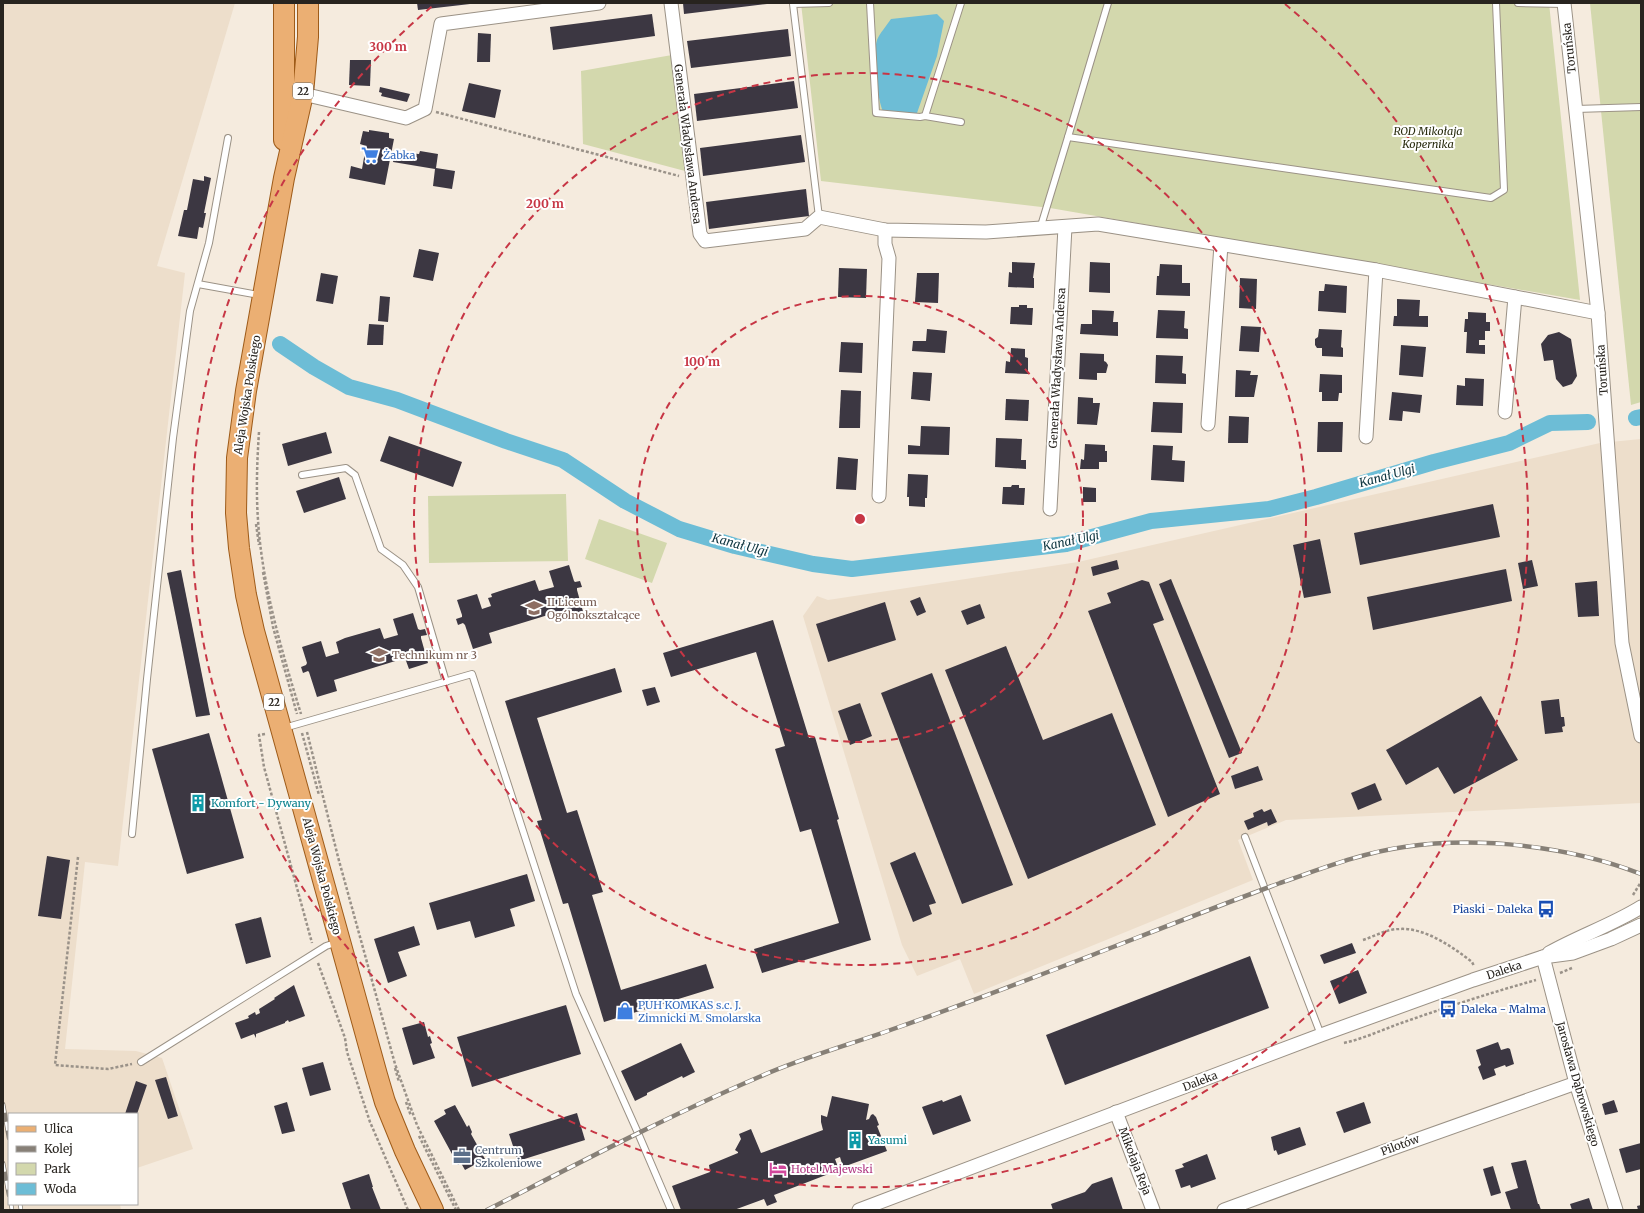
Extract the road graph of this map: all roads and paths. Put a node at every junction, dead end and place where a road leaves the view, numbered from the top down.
1 (284, 3) edge
2 (308, 3) edge
3 (599, 3) edge
4 (671, 3) edge
5 (829, 3) edge
6 (870, 3) edge
7 (961, 3) edge
8 (1108, 3) edge
9 (1496, 3) edge
10 (1518, 3) edge
11 (1564, 3) edge
12 (303, 94) junction
13 (1641, 108) edge
14 (425, 109) junction
15 (1576, 109) junction
16 (925, 116) junction
17 (961, 122) dead end
18 (1068, 137) junction
19 (228, 138) dead end
20 (284, 178) junction
21 (693, 180) junction
22 (820, 217) junction
23 (1065, 227) junction
24 (1040, 229) junction
25 (885, 230) junction
26 (1221, 245) junction
27 (1376, 270) junction
28 (198, 284) junction
29 (263, 296) junction
30 (1515, 297) junction
31 (1598, 313) junction
32 (1505, 412) dead end
33 (1208, 424) dead end
34 (258, 426) dead end
35 (259, 431) dead end
36 (1366, 437) dead end
37 (302, 475) dead end
38 (880, 496) dead end
39 (1050, 509) dead end
40 (446, 682) junction
41 (302, 723) junction
42 (281, 729) junction
43 (1641, 736) edge
44 (132, 834) dead end
45 (1244, 837) dead end
46 (78, 857) dead end
47 (1641, 907) edge
48 (1641, 926) edge
49 (1364, 940) dead end
50 (340, 942) junction
51 (315, 953) junction
52 (1542, 957) junction
53 (1480, 977) junction
54 (1321, 1035) junction
55 (141, 1062) joint
56 (1576, 1083) junction
57 (1116, 1112) junction
58 (408, 1210) edge
59 (433, 1210) edge
60 (458, 1210) edge
61 (670, 1210) edge
62 (859, 1210) edge
63 (1153, 1210) edge
64 (1224, 1210) edge
65 (1616, 1210) edge

1 - 20 main road, Aleja Wojska Polskiego / 22
2 - 12 main road, Aleja Wojska Polskiego / 22
3 - 14 street
4 - 21 street, Generała Władysława Andersa
5 - 22 lane
6 - 16 lane
7 - 16 lane
8 - 18 lane
9 - 18 lane
10 - 11 lane
11 - 15 street, Toruńska
12 - 14 street
12 - 20 main road, Aleja Wojska Polskiego / 22
13 - 15 lane
14 - 21 path
15 - 31 street, Toruńska
16 - 17 lane
18 - 24 lane
19 - 28 lane
20 - 29 main road, Aleja Wojska Polskiego / 22
21 - 22 street, Generała Władysława Andersa
22 - 25 street
23 - 24 street
23 - 26 street
23 - 39 street, Generała Władysława Andersa
24 - 25 street
25 - 38 street
26 - 27 street
26 - 33 street
27 - 30 street
27 - 36 street
28 - 29 lane
28 - 44 lane
29 - 42 main road, Aleja Wojska Polskiego / 22
30 - 31 street
30 - 32 street
31 - 43 street, Toruńska
34 - 41 path
35 - 41 path
37 - 40 lane
40 - 41 lane
40 - 61 lane
41 - 42 lane
41 - 60 path
42 - 50 main road, Aleja Wojska Polskiego / 22
42 - 51 path
45 - 54 lane
46 - 55 path
47 - 52 street, Daleka
48 - 52 street, Daleka
49 - 53 path
50 - 51 lane
50 - 59 main road, Aleja Wojska Polskiego / 22
51 - 55 lane
51 - 58 path
52 - 53 street, Daleka
52 - 56 street, Jarosława Dąbrowskiego
53 - 54 street, Daleka
54 - 57 street, Daleka
56 - 64 street, Pilotów
56 - 65 street, Jarosława Dąbrowskiego
57 - 62 street, Daleka
57 - 63 street, Mikołaja Reja

